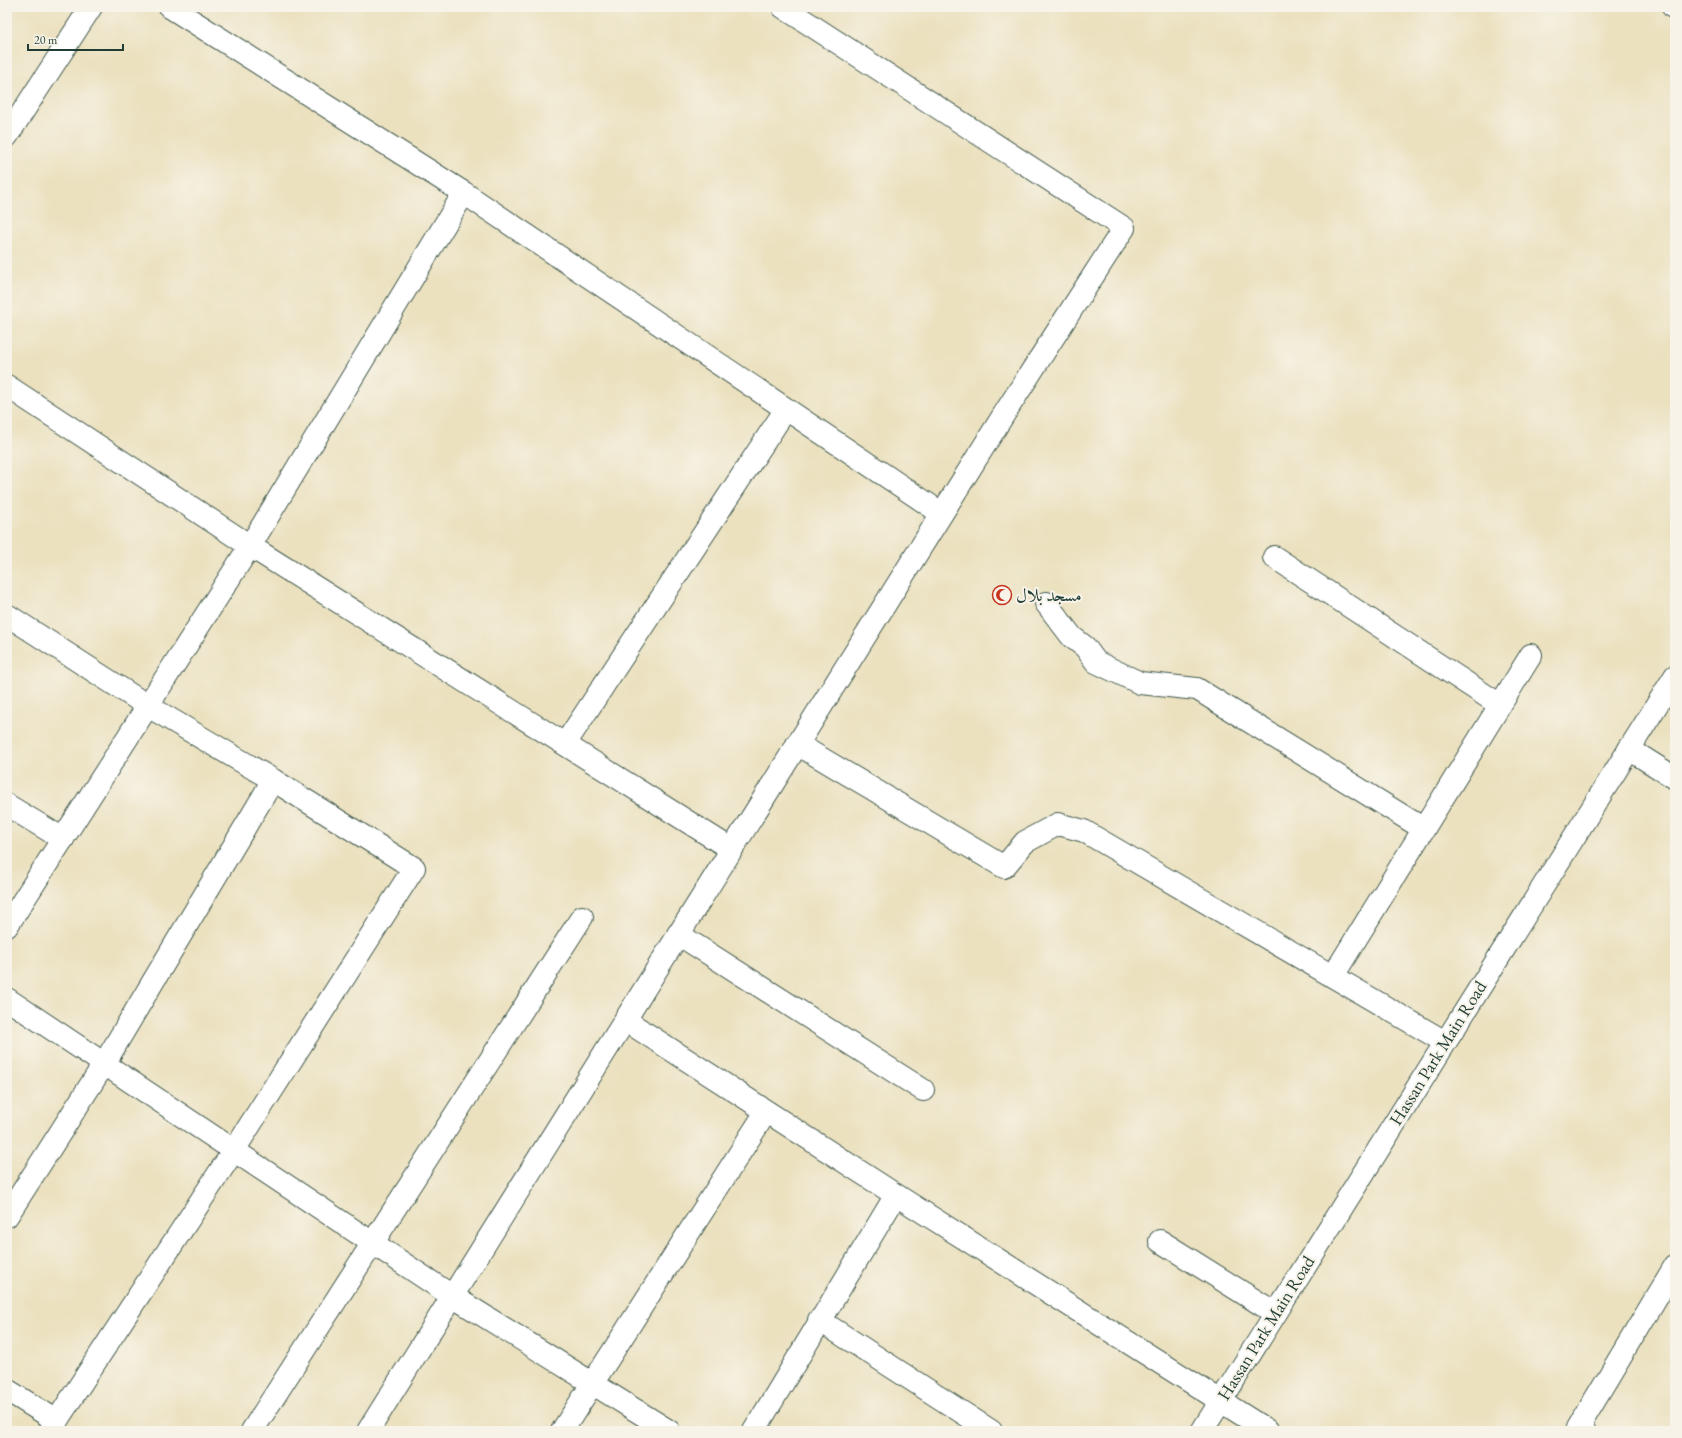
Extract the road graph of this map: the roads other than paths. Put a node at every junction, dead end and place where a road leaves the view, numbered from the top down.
1 (91, 7) edge
2 (170, 7) edge
3 (783, 7) edge
4 (7, 136) edge
5 (464, 193) junction
6 (7, 386) edge
7 (786, 409) junction
8 (941, 513) junction
9 (250, 546) junction
10 (1274, 557) dead end
11 (1046, 603) dead end
12 (7, 615) edge
13 (1531, 655) dead end
14 (1675, 676) edge
15 (1500, 705) junction
16 (148, 706) junction
17 (565, 744) junction
18 (797, 744) junction
19 (1629, 749) junction
20 (1675, 778) edge
21 (273, 780) junction
22 (7, 804) edge
23 (1424, 829) junction
24 (63, 839) junction
25 (731, 849) junction
26 (582, 917) dead end
27 (7, 926) edge
28 (678, 934) junction
29 (1333, 976) junction
30 (7, 999) edge
31 (625, 1020) junction
32 (1445, 1042) junction
33 (104, 1064) junction
34 (923, 1090) dead end
35 (766, 1112) junction
36 (234, 1150) junction
37 (896, 1195) junction
38 (7, 1216) edge
39 (1160, 1241) dead end
40 (372, 1243) junction
41 (1675, 1266) edge
42 (452, 1296) junction
43 (1275, 1313) junction
44 (819, 1320) junction
45 (592, 1383) junction
46 (7, 1390) edge
47 (1220, 1402) junction
48 (54, 1426) edge
49 (252, 1431) edge
50 (368, 1431) edge
51 (562, 1431) edge
52 (669, 1431) edge
53 (754, 1431) edge
54 (991, 1431) edge
55 (1202, 1431) edge
56 (1268, 1431) edge
57 (1584, 1431) edge

1 - 4 street
2 - 5 street
3 - 8 street
5 - 7 street
5 - 9 street
6 - 9 street
7 - 8 street
7 - 17 street
8 - 18 street
9 - 16 street
9 - 17 street
10 - 15 street
11 - 23 street
12 - 16 street
13 - 15 street
14 - 19 street, Hassan Park Main Road
15 - 23 street
16 - 21 street
16 - 24 street
17 - 25 street
18 - 25 street
18 - 29 street
19 - 20 street
19 - 32 street, Hassan Park Main Road
21 - 33 street
21 - 36 street
22 - 24 street
23 - 29 street
24 - 27 street
25 - 28 street
26 - 40 street
28 - 31 street
28 - 34 street
29 - 32 street
30 - 33 street
31 - 35 street
31 - 42 street
32 - 43 street, Hassan Park Main Road
33 - 36 street
33 - 38 street
35 - 37 street
35 - 45 street
36 - 40 street
36 - 48 street
37 - 44 street
37 - 47 street
39 - 43 street
40 - 42 street
40 - 49 street
41 - 57 street
42 - 45 street
42 - 50 street
43 - 47 street, Hassan Park Main Road
44 - 53 street
44 - 54 street
45 - 51 street
45 - 52 street
46 - 48 street
47 - 55 street, Hassan Park Main Road
47 - 56 street

